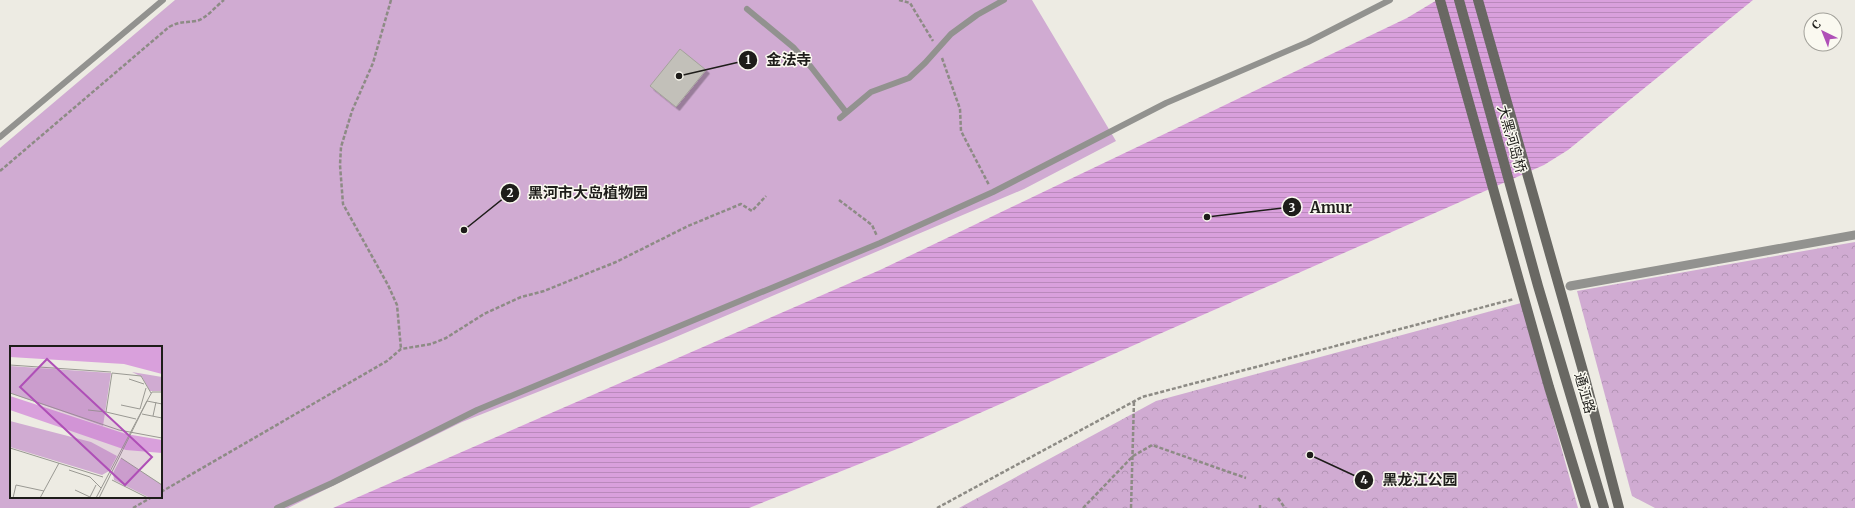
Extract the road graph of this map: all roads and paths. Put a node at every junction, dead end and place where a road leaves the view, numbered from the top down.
1 (163, 0) edge
2 (224, 0) edge
3 (391, 0) edge
4 (899, 0) edge
5 (1004, 0) edge
6 (1390, 0) edge
7 (1440, 0) edge
8 (1459, 0) edge
9 (1478, 0) edge
10 (747, 9) dead end
11 (938, 48) junction
12 (846, 112) junction
13 (840, 118) dead end
14 (0, 137) edge
15 (0, 171) edge
16 (993, 192) junction
17 (766, 196) dead end
18 (839, 200) dead end
19 (1855, 236) edge
20 (880, 243) junction
21 (1538, 286) joint
22 (1570, 286) dead end
23 (1514, 299) dead end
24 (401, 349) junction
25 (1134, 401) junction
26 (1132, 456) junction
27 (1246, 478) dead end
28 (162, 491) edge
29 (150, 498) edge
30 (1278, 498) dead end
31 (1618, 506) edge
32 (133, 508) edge
33 (277, 508) edge
34 (937, 508) edge
35 (1084, 508) edge
36 (1131, 508) edge
37 (1285, 508) edge
38 (1586, 508) edge
39 (1604, 508) edge
40 (1628, 508) edge

1 - 14 lane
2 - 15 path
3 - 24 path
4 - 11 path
5 - 11 lane
6 - 16 lane
7 - 38 main road
8 - 21 main road, 大黑河岛桥
9 - 31 main road
10 - 12 lane
11 - 12 lane
11 - 16 path
12 - 13 lane
16 - 20 lane
17 - 24 path
18 - 20 path
19 - 22 street
20 - 33 lane
21 - 39 main road, 通江路
23 - 25 path
24 - 28 path
25 - 26 path
25 - 34 path
26 - 27 path
26 - 35 path
26 - 36 path
29 - 32 path
30 - 37 path
31 - 40 main road

